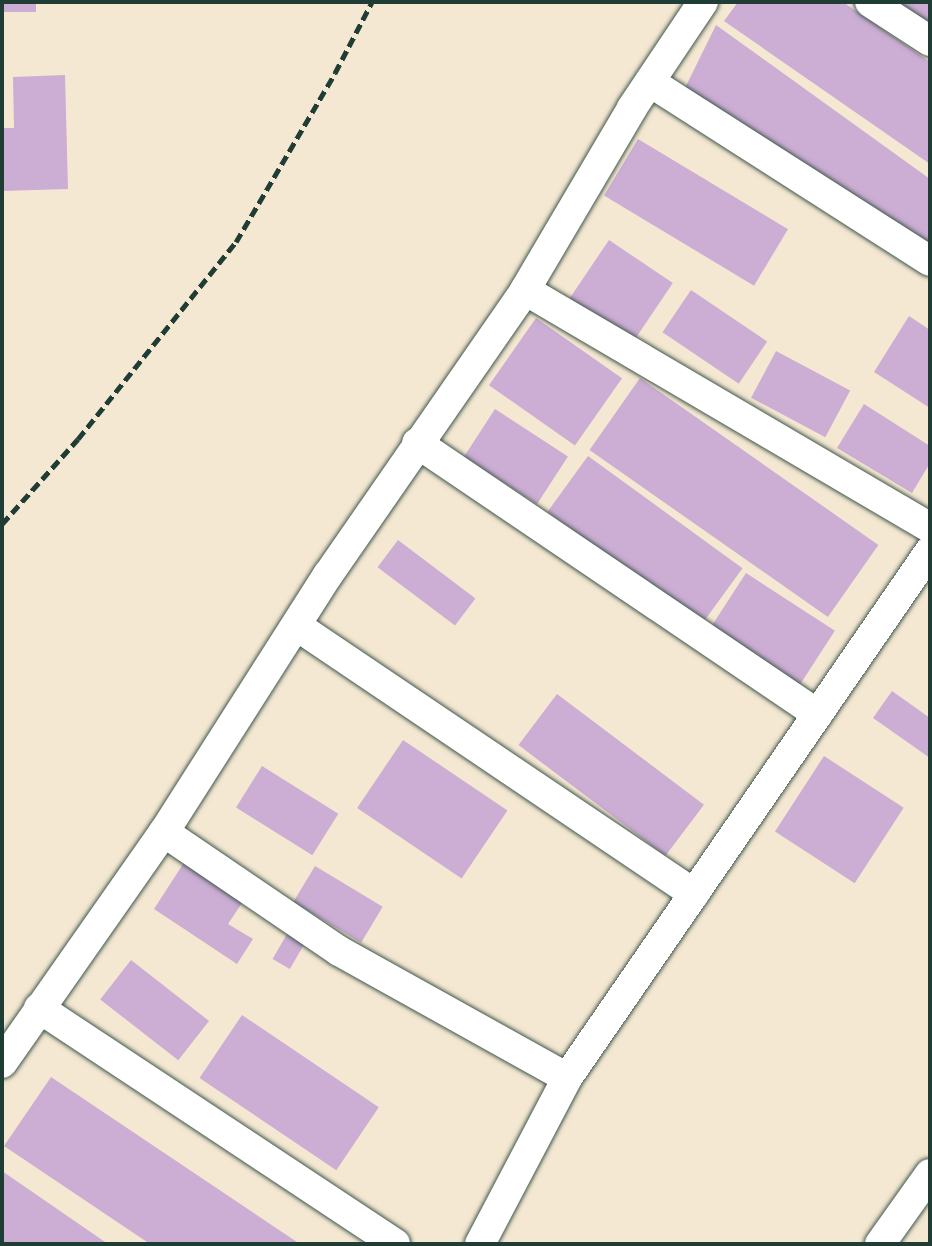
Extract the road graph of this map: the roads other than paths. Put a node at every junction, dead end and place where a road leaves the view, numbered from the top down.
1 (703, 2) edge
2 (870, 2) edge
3 (930, 41) edge
4 (650, 82) junction
5 (930, 261) edge
6 (525, 290) junction
7 (417, 443) junction
8 (929, 549) edge
9 (297, 626) junction
10 (818, 714) junction
11 (164, 832) junction
12 (694, 894) junction
13 (39, 1008) junction
14 (2, 1063) edge
15 (567, 1078) junction
16 (930, 1174) edge
17 (395, 1244) edge
18 (480, 1244) edge
19 (880, 1244) edge

1 - 4 street
2 - 3 street
4 - 5 street
4 - 6 street
6 - 7 street
6 - 8 street
7 - 9 street
7 - 10 street
8 - 10 street
9 - 11 street
9 - 12 street
10 - 12 street
11 - 13 street
11 - 15 street
12 - 15 street
13 - 14 street
13 - 17 street
15 - 18 street
16 - 19 street

